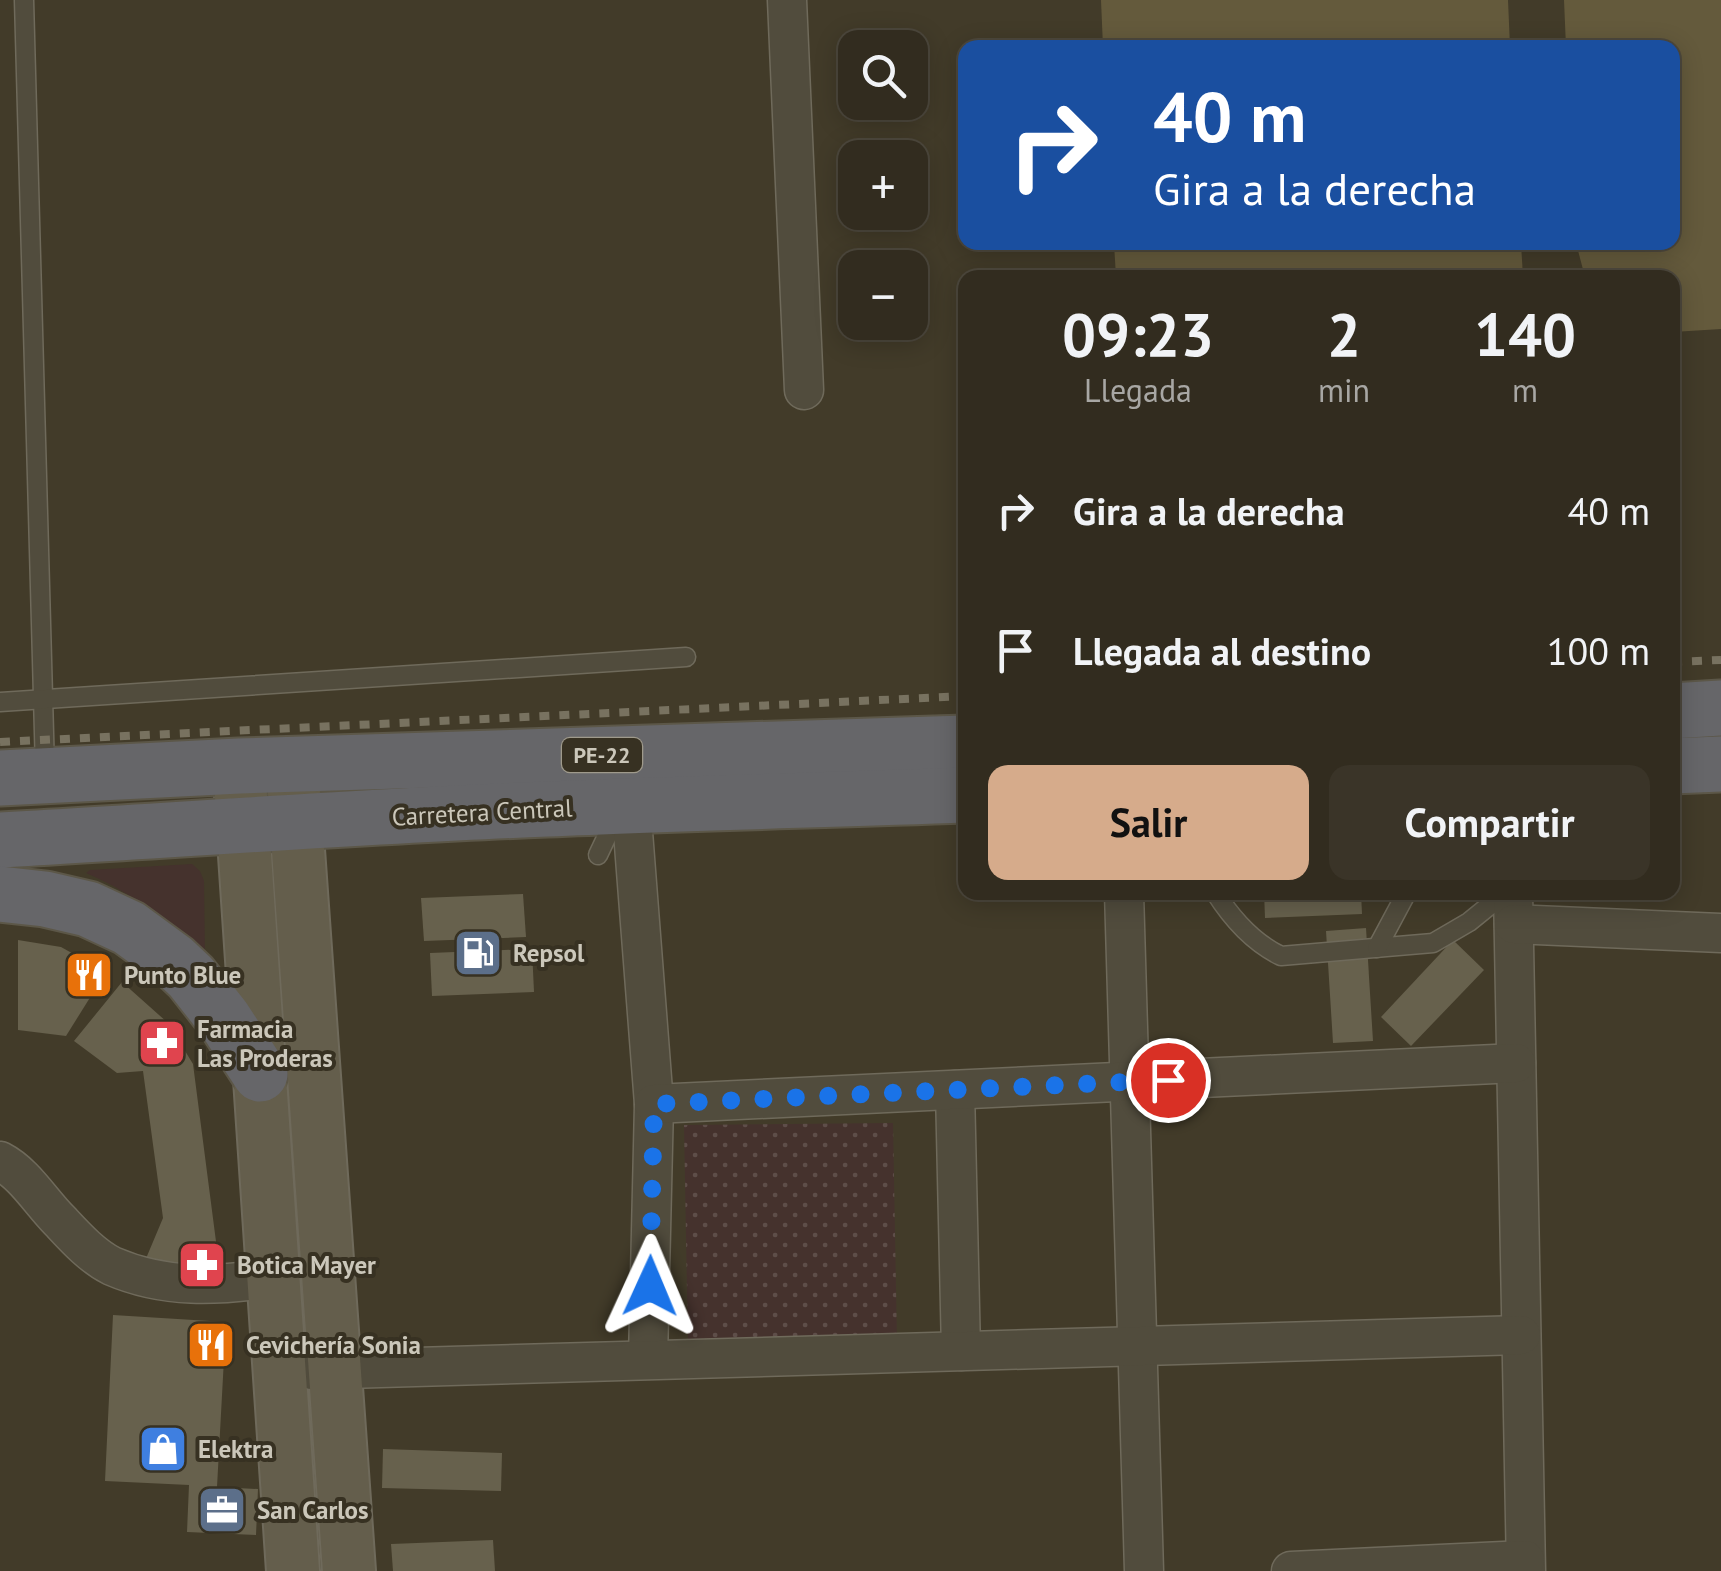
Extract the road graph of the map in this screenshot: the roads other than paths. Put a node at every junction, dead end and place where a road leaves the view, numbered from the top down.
1 (24, 0) edge
2 (787, 0) edge
3 (804, 390) dead end
4 (686, 657) dead end
5 (43, 698) junction
6 (0, 702) edge
7 (1721, 708) edge
8 (1680, 710) edge
9 (958, 743) edge
10 (1721, 764) edge
11 (266, 766) junction
12 (1680, 766) edge
13 (23, 777) edge
14 (958, 796) edge
15 (626, 806) junction
16 (269, 824) junction
17 (0, 840) edge
18 (598, 855) dead end
19 (0, 894) edge
20 (1124, 900) edge
21 (1219, 900) edge
22 (1402, 900) edge
23 (1511, 903) edge
24 (1721, 933) edge
25 (1377, 948) junction
26 (1516, 1064) junction
27 (260, 1074) junction
28 (1129, 1082) junction
29 (955, 1090) junction
30 (654, 1104) junction
31 (0, 1161) edge
32 (272, 1278) junction
33 (1521, 1336) junction
34 (1137, 1346) junction
35 (961, 1351) junction
36 (648, 1359) junction
37 (336, 1368) junction
38 (280, 1372) junction
39 (1526, 1566) edge
40 (293, 1571) edge
41 (349, 1571) edge
42 (1144, 1571) edge
43 (1292, 1571) edge

1 - 5 lane
2 - 3 street
4 - 5 lane
5 - 6 lane
5 - 13 lane
7 - 8 highway
9 - 11 highway, Carretera Central / PE-22
10 - 12 highway
11 - 13 highway, Carretera Central / PE-22
11 - 16 main road
14 - 15 highway, Carretera Central / PE-22
15 - 16 highway, Carretera Central / PE-22
15 - 18 lane
15 - 30 street
16 - 17 highway, Carretera Central / PE-22
16 - 27 main road
16 - 37 main road
19 - 27 highway
20 - 28 street
21 - 25 lane
22 - 25 lane
23 - 24 street
23 - 25 lane
23 - 26 street
26 - 28 street
26 - 33 street
27 - 32 main road
28 - 29 street
28 - 34 street
29 - 30 street
29 - 35 street
30 - 36 street
31 - 32 street
32 - 38 main road
33 - 34 street
33 - 39 street
34 - 35 street
34 - 42 street
35 - 36 street
36 - 37 street
37 - 38 street
37 - 41 main road
38 - 40 main road
39 - 43 street

